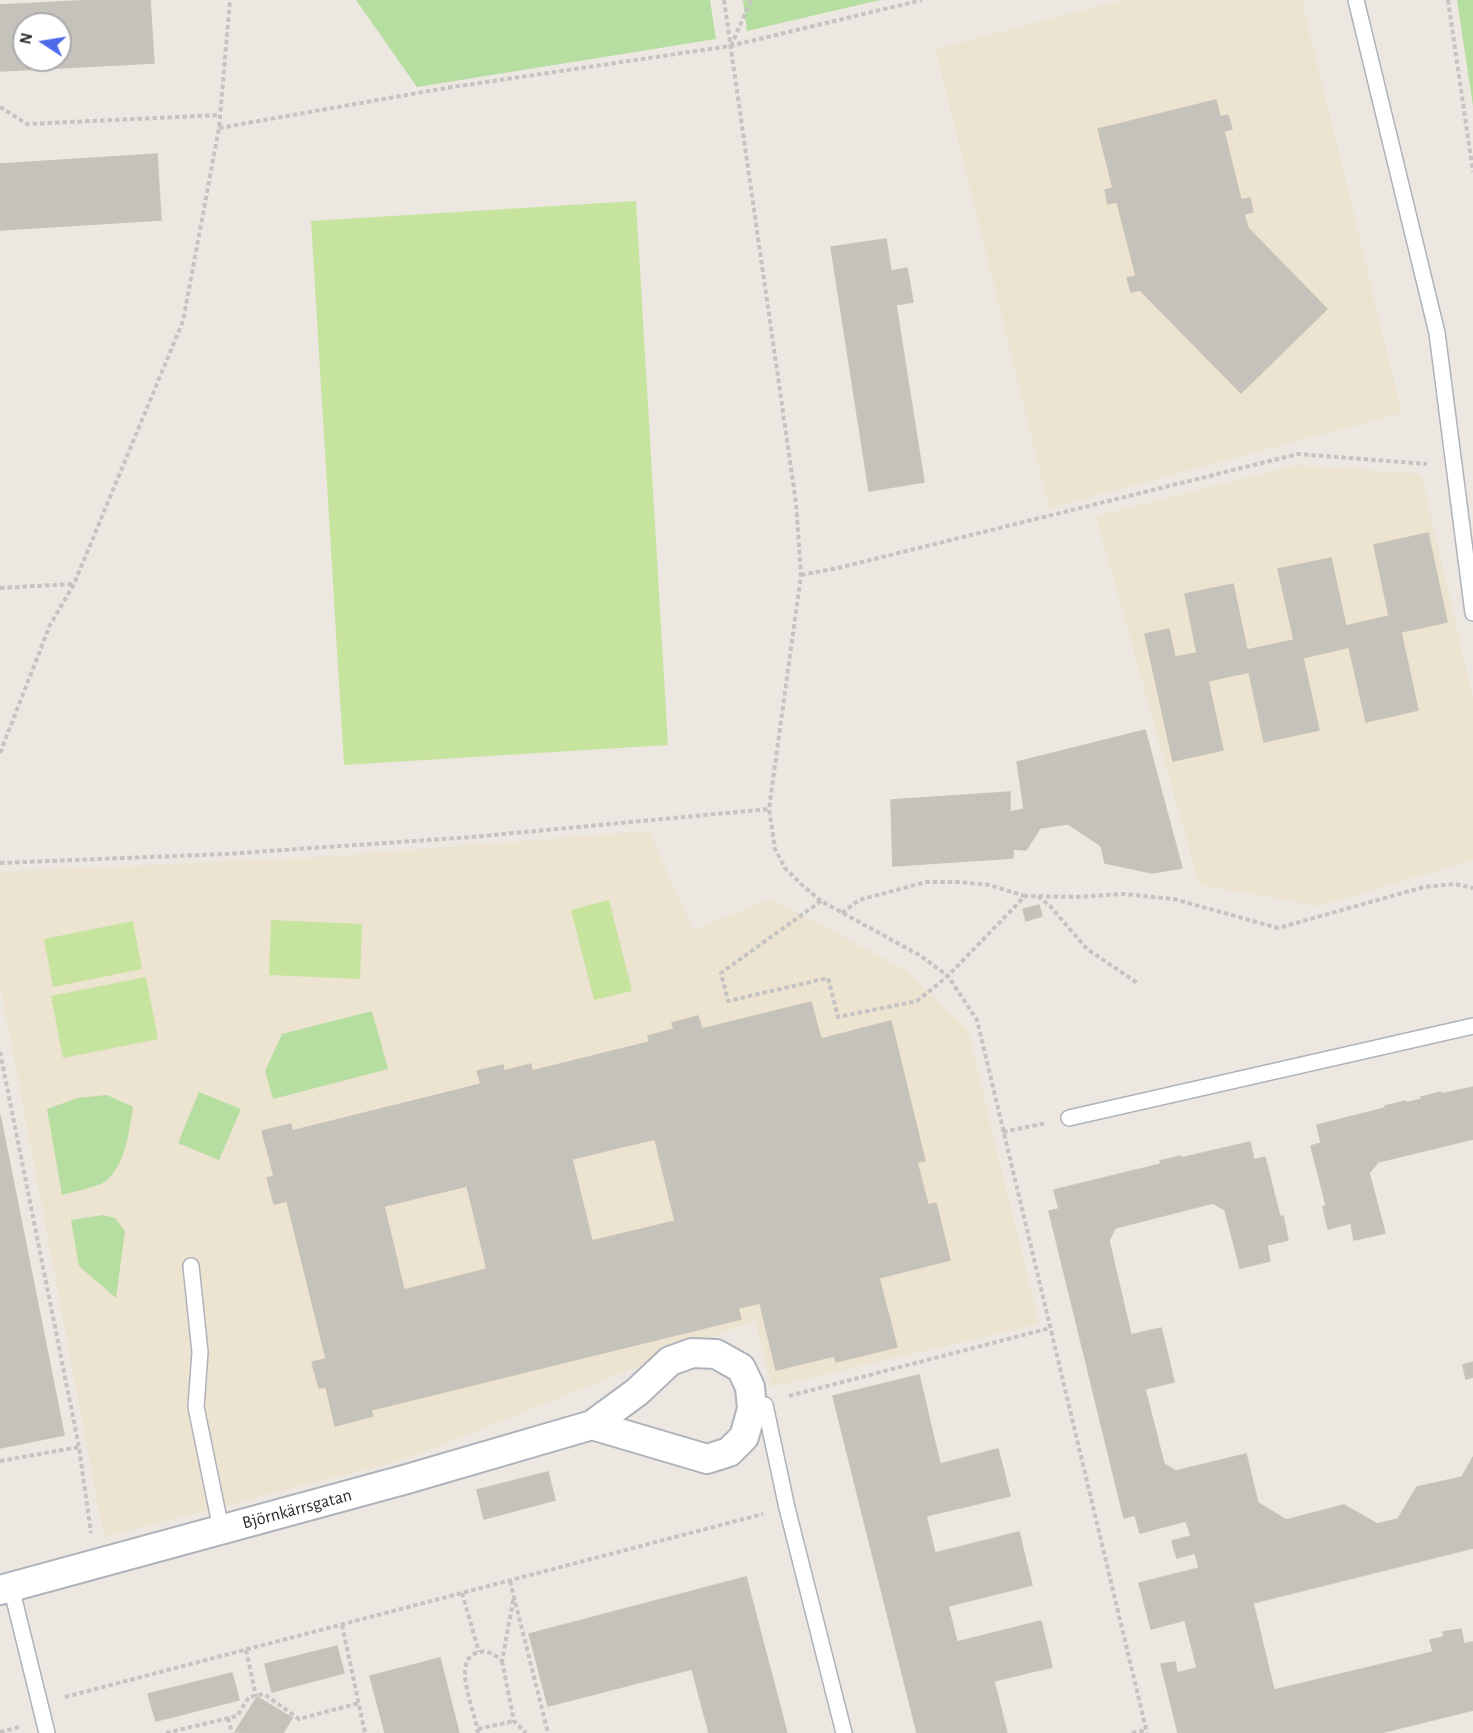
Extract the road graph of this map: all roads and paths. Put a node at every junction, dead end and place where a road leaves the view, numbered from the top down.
1 (230, 0) edge
2 (724, 0) edge
3 (751, 0) edge
4 (922, 0) edge
5 (1356, 0) edge
6 (1448, 0) edge
7 (730, 46) junction
8 (0, 107) edge
9 (220, 114) junction
10 (219, 128) junction
11 (1471, 142) edge
12 (1473, 172) edge
13 (1453, 461) junction
14 (801, 574) junction
15 (74, 584) junction
16 (0, 588) edge
17 (1473, 614) edge
18 (0, 753) edge
19 (769, 809) junction
20 (0, 863) edge
21 (1473, 888) edge
22 (1038, 895) junction
23 (1025, 896) junction
24 (821, 901) junction
25 (842, 913) junction
26 (948, 976) junction
27 (1139, 984) dead end
28 (1473, 1026) edge
29 (0, 1052) edge
30 (1, 1066) edge
31 (1070, 1118) joint
32 (1003, 1132) junction
33 (191, 1266) dead end
34 (1050, 1328) junction
35 (758, 1407) junction
36 (592, 1425) junction
37 (79, 1447) junction
38 (0, 1461) edge
39 (787, 1508) junction
40 (221, 1529) junction
41 (95, 1563) junction
42 (510, 1581) junction
43 (5, 1588) edge
44 (462, 1593) junction
45 (514, 1596) junction
46 (342, 1625) junction
47 (246, 1650) junction
48 (478, 1652) junction
49 (502, 1661) junction
50 (256, 1696) junction
51 (359, 1703) junction
52 (39, 1704) junction
53 (228, 1718) junction
54 (514, 1721) junction
55 (478, 1731) edge
56 (1146, 1731) edge
57 (47, 1733) edge
58 (166, 1733) edge
59 (232, 1733) edge
60 (365, 1733) edge
61 (526, 1733) edge
62 (548, 1733) edge
63 (844, 1733) edge
64 (1132, 1733) edge

1 - 9 path
2 - 7 path
3 - 7 path
4 - 7 path
5 - 13 lane
6 - 11 path
7 - 10 path
7 - 14 path
8 - 9 path
9 - 10 path
10 - 15 path
11 - 12 path
13 - 14 path
13 - 17 lane
14 - 19 path
15 - 16 path
15 - 18 path
19 - 20 path
19 - 24 path
21 - 22 path
22 - 23 path
22 - 27 path
23 - 25 path
23 - 26 path
24 - 25 path
24 - 26 path
25 - 26 path
26 - 32 path
28 - 31 lane
29 - 30 path
30 - 37 path
31 - 32 path
32 - 34 path
33 - 40 lane
34 - 35 path
34 - 56 path
35 - 36 street, Björnkärrsgatan
35 - 36 street, Björnkärrsgatan
35 - 39 lane
36 - 40 street, Björnkärrsgatan
37 - 38 path
37 - 41 path
39 - 42 path
39 - 63 lane
40 - 41 street, Björnkärrsgatan
41 - 43 street, Björnkärrsgatan
42 - 44 path
42 - 45 path
43 - 52 lane
44 - 46 path
44 - 48 path
45 - 49 path
45 - 62 path
46 - 47 path
46 - 51 path
47 - 50 path
47 - 52 path
48 - 49 path
48 - 55 path
49 - 54 path
50 - 51 path
50 - 53 path
51 - 60 path
52 - 57 lane
53 - 58 path
53 - 59 path
54 - 55 path
54 - 61 path
56 - 64 path

